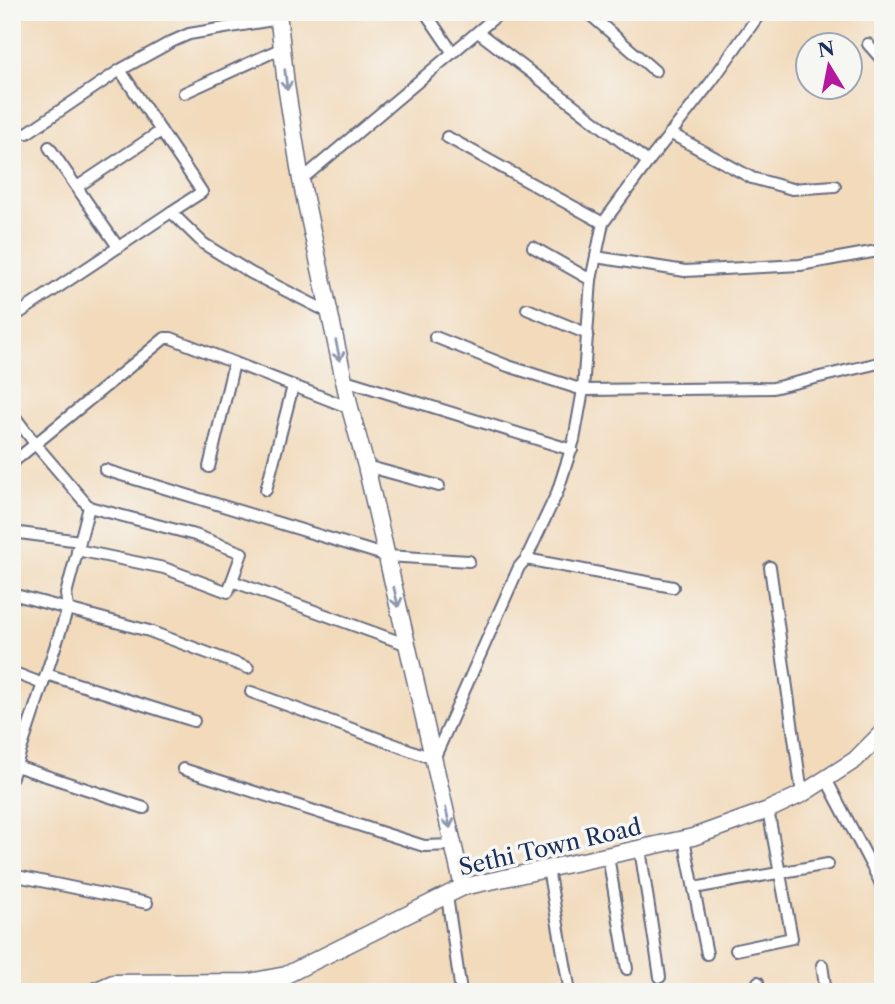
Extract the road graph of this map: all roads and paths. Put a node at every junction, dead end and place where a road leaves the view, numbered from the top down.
1 (425, 12) edge
2 (501, 12) edge
3 (587, 12) edge
4 (761, 12) edge
5 (278, 15) edge
6 (478, 32) junction
7 (868, 44) dead end
8 (282, 48) junction
9 (453, 53) junction
10 (883, 61) edge
11 (120, 70) junction
12 (655, 71) dead end
13 (184, 93) dead end
14 (161, 131) junction
15 (27, 133) dead end
16 (670, 133) junction
17 (447, 137) dead end
18 (50, 147) dead end
19 (648, 162) junction
20 (301, 180) junction
21 (835, 186) dead end
22 (77, 187) junction
23 (172, 212) junction
24 (603, 223) junction
25 (118, 247) junction
26 (533, 247) dead end
27 (883, 250) edge
28 (596, 257) junction
29 (591, 280) junction
30 (527, 309) dead end
31 (330, 313) junction
32 (12, 318) edge
33 (588, 334) junction
34 (435, 337) dead end
35 (883, 362) edge
36 (234, 363) junction
37 (345, 380) junction
38 (293, 386) junction
39 (583, 390) junction
40 (350, 408) junction
41 (12, 413) edge
42 (36, 445) junction
43 (572, 450) junction
44 (12, 463) edge
45 (366, 466) junction
46 (209, 467) dead end
47 (104, 470) dead end
48 (439, 486) dead end
49 (266, 490) dead end
50 (89, 507) junction
51 (12, 531) edge
52 (78, 546) junction
53 (387, 555) junction
54 (526, 559) junction
55 (469, 561) dead end
56 (770, 567) dead end
57 (232, 581) junction
58 (673, 587) dead end
59 (12, 594) edge
60 (68, 608) junction
61 (408, 645) junction
62 (248, 668) dead end
63 (12, 672) edge
64 (45, 679) junction
65 (251, 692) dead end
66 (194, 721) dead end
67 (883, 732) edge
68 (12, 735) edge
69 (24, 743) junction
70 (434, 759) junction
71 (183, 769) dead end
72 (14, 771) edge
73 (826, 779) junction
74 (802, 794) junction
75 (144, 808) dead end
76 (768, 810) junction
77 (684, 839) junction
78 (454, 845) junction
79 (640, 849) junction
80 (608, 856) junction
81 (828, 864) dead end
82 (548, 869) junction
83 (780, 873) junction
84 (12, 874) edge
85 (463, 887) junction
86 (694, 888) junction
87 (883, 893) edge
88 (447, 895) junction
89 (146, 903) dead end
90 (736, 950) dead end
91 (707, 954) dead end
92 (822, 965) dead end
93 (627, 969) dead end
94 (660, 976) dead end
95 (285, 983) edge
96 (92, 992) edge
97 (461, 992) edge
98 (570, 992) edge
99 (826, 992) edge

1 - 9 street
2 - 6 street
3 - 12 street
4 - 16 street
5 - 8 street
5 - 11 street
6 - 9 street
6 - 19 street
7 - 10 street
8 - 13 street
8 -> 20 street
9 - 20 street
11 - 14 street
11 - 15 street
14 - 22 street
14 - 23 street
16 - 19 street
16 - 21 street
17 - 24 street
18 - 22 street
19 - 24 street
20 - 31 street
22 - 25 street
23 - 25 street
23 - 31 street
24 - 28 street
25 - 32 street
26 - 29 street
27 - 28 street
28 - 29 street
29 - 33 street
30 - 33 street
31 -> 37 street
33 - 39 street
34 - 39 street
35 - 39 street
36 - 38 street
36 - 42 street
36 - 46 street
37 - 40 street
37 - 43 street
38 - 40 street
38 - 49 street
39 - 43 street
40 - 45 street
41 - 42 street
42 - 44 street
42 - 50 street
43 - 54 street
45 - 48 street
45 - 53 street
47 - 53 street
50 - 52 street
50 - 57 street
51 - 52 street
52 - 57 street
52 - 60 street
53 - 55 street
53 -> 61 street
54 - 58 street
54 - 70 street
56 - 74 street
57 - 61 street
59 - 60 street
60 - 62 street
60 - 64 street
61 - 70 street
63 - 64 street
64 - 66 street
64 - 69 street
65 - 70 street
67 - 73 street, Sethi Town Road
68 - 69 street
69 - 72 street
70 -> 78 street
71 - 78 street
72 - 75 street
73 - 74 street, Sethi Town Road
73 - 87 street
74 - 76 street, Sethi Town Road
76 - 77 street, Sethi Town Road
76 - 83 street
77 - 79 street, Sethi Town Road
77 - 86 street
78 - 85 street
79 - 80 street, Sethi Town Road
79 - 94 street
80 - 82 street, Sethi Town Road
80 - 93 street
81 - 83 street
82 - 85 street, Sethi Town Road
82 - 98 street
83 - 86 street
83 - 90 street
84 - 89 street
85 - 88 street, Sethi Town Road
86 - 91 street
88 - 95 street, Sethi Town Road
88 - 97 street
92 - 99 street
95 - 96 street, Sethi Town Road

